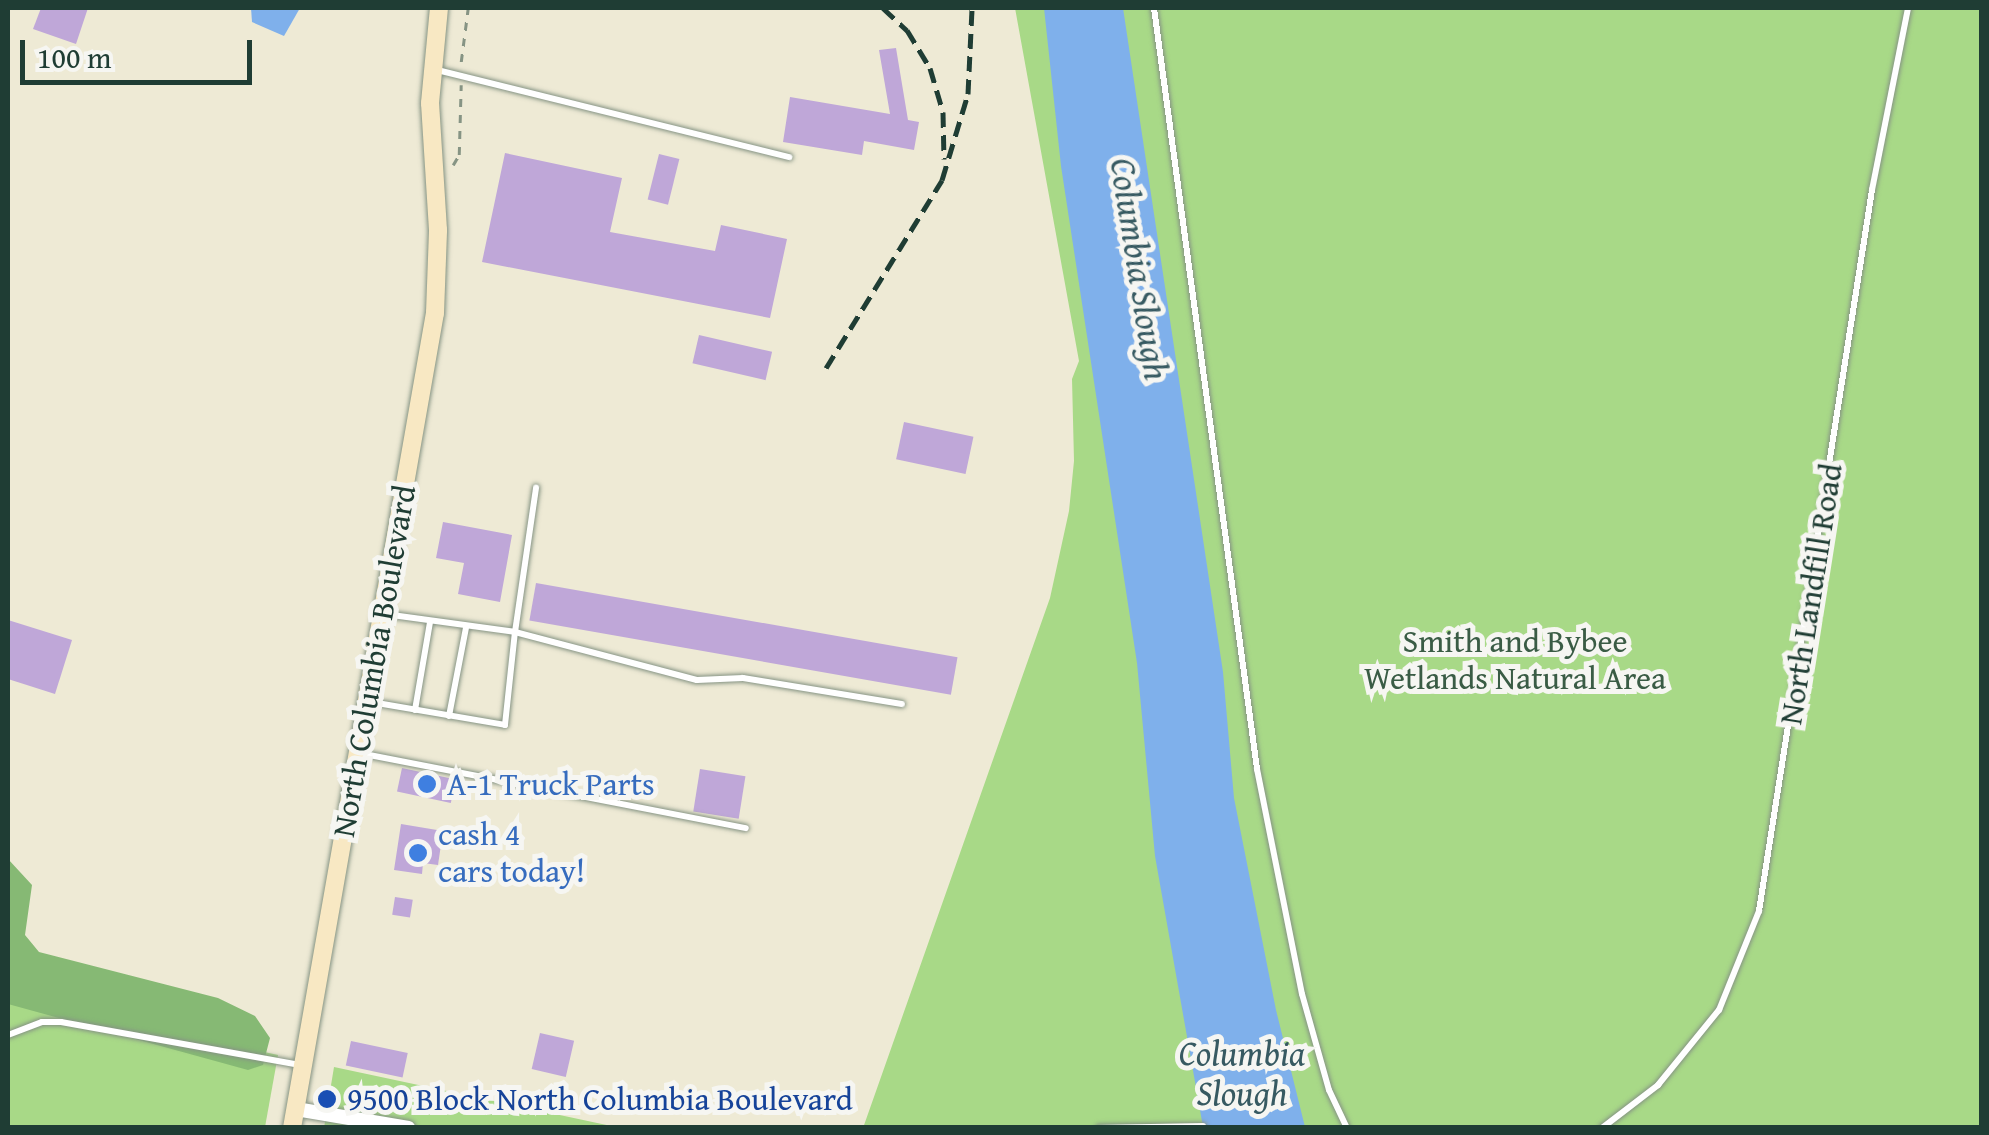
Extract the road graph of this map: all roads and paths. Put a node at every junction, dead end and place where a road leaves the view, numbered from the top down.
1 (440, 8) edge
2 (468, 8) edge
3 (1154, 8) edge
4 (1908, 8) edge
5 (431, 69) junction
6 (461, 76) junction
7 (789, 156) dead end
8 (451, 167) dead end
9 (536, 488) dead end
10 (383, 614) junction
11 (430, 622) junction
12 (466, 628) junction
13 (516, 632) junction
14 (367, 702) junction
15 (902, 704) dead end
16 (414, 710) junction
17 (449, 716) junction
18 (358, 752) junction
19 (746, 828) dead end
20 (8, 1035) edge
21 (303, 1066) junction
22 (294, 1118) edge
23 (1203, 1126) edge
24 (408, 1128) edge
25 (1099, 1128) edge
26 (1348, 1128) edge
27 (1602, 1128) edge

1 - 5 main road, North Columbia Boulevard
2 - 6 path
3 - 26 lane
4 - 27 lane, North Landfill Road
5 - 6 lane
5 - 10 main road, North Columbia Boulevard
6 - 7 lane
6 - 8 path
9 - 13 lane
10 - 11 lane
10 - 14 main road, North Columbia Boulevard
11 - 12 lane
11 - 16 lane
12 - 13 lane
12 - 17 lane
13 - 15 lane
13 - 17 lane
14 - 16 lane
14 - 18 main road, North Columbia Boulevard
16 - 17 lane
18 - 19 lane
18 - 21 main road, North Columbia Boulevard
20 - 21 lane
21 - 22 main road, North Columbia Boulevard
22 - 24 street
23 - 25 lane

